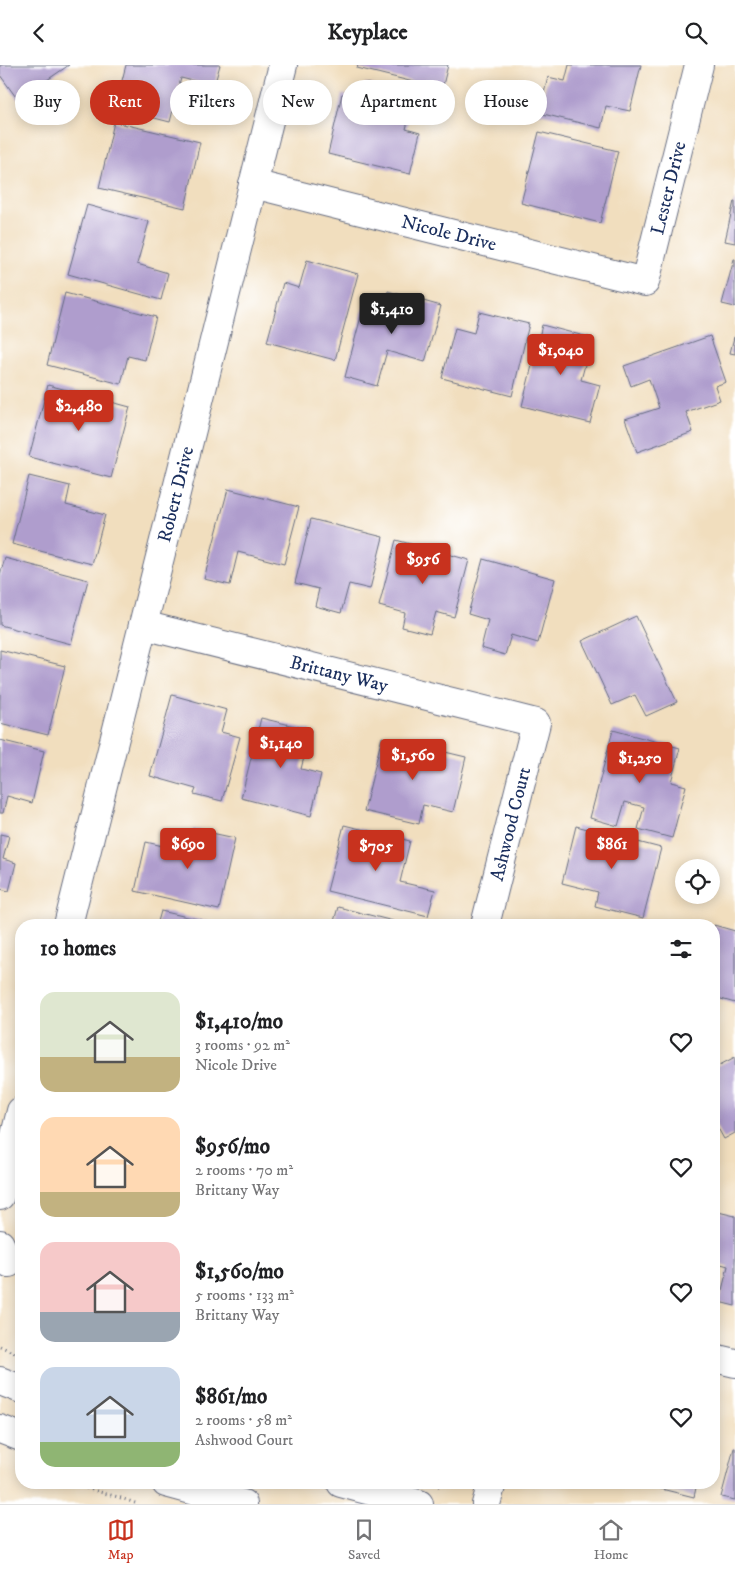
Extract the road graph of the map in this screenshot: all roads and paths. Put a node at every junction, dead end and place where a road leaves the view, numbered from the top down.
1 (283, 65) edge
2 (699, 65) edge
3 (253, 184) junction
4 (645, 282) joint
5 (143, 625) junction
6 (536, 723) joint
7 (70, 919) edge
8 (487, 919) edge
9 (15, 1135) edge
10 (0, 1195) edge
11 (0, 1346) edge
12 (15, 1352) edge
13 (720, 1359) edge
14 (735, 1363) edge
15 (0, 1381) edge
16 (15, 1387) edge
17 (0, 1429) edge
18 (15, 1435) edge
19 (89, 1489) edge
20 (188, 1489) edge
21 (384, 1489) edge
22 (463, 1489) edge
23 (426, 1495) edge
24 (489, 1496) edge
25 (138, 1504) edge
26 (242, 1504) edge

1 - 3 street, Robert Drive
2 - 4 street, Lester Drive
3 - 4 street, Nicole Drive
3 - 5 street, Robert Drive
5 - 6 street, Brittany Way
5 - 7 street, Robert Drive
6 - 8 street, Ashwood Court
9 - 10 street
11 - 12 path
13 - 14 street
15 - 16 street
17 - 18 street
19 - 25 path
20 - 26 street
21 - 23 street
22 - 24 path

